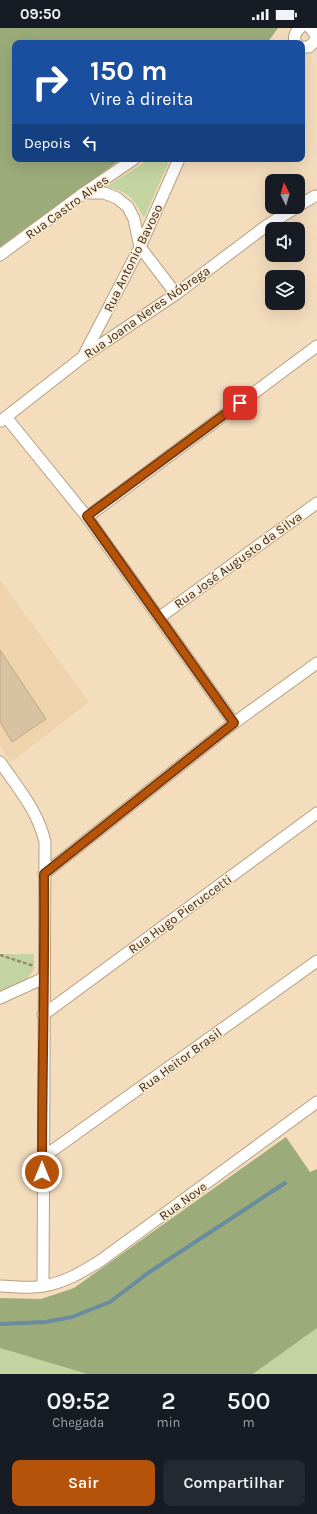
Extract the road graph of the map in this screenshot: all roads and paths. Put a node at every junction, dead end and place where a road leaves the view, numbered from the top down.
1 (297, 32) edge
2 (290, 40) edge
3 (130, 162) edge
4 (178, 162) edge
5 (84, 193) junction
6 (315, 196) dead end
7 (305, 202) edge
8 (286, 214) edge
9 (140, 247) junction
10 (0, 255) edge
11 (176, 294) junction
12 (317, 346) edge
13 (84, 356) junction
14 (3, 419) edge
15 (317, 503) edge
16 (87, 516) junction
17 (160, 617) junction
18 (317, 663) edge
19 (234, 723) junction
20 (0, 762) edge
21 (317, 813) edge
22 (44, 874) junction
23 (0, 955) edge
24 (317, 961) edge
25 (45, 974) junction
26 (0, 998) edge
27 (43, 1015) junction
28 (317, 1102) edge
29 (42, 1158) junction
30 (0, 1286) edge
31 (43, 1286) junction

1 - 2 street
3 - 5 street, Rua Castro Alves
4 - 9 street, Rua Antonio Bavoso
5 - 9 street
5 - 10 street, Rua Castro Alves
6 - 7 street, Rua Joana Neres Nóbrega
8 - 11 street, Rua Joana Neres Nóbrega
9 - 11 street
9 - 13 street, Rua Antonio Bavoso
11 - 13 street, Rua Joana Neres Nóbrega
12 - 16 street
13 - 14 street, Rua Joana Neres Nóbrega
14 - 16 street
15 - 17 street, Rua José Augusto da Silva
16 - 17 street
17 - 19 street
18 - 19 street
19 - 22 street
20 - 22 street
21 - 27 street, Rua Hugo Pieruccetti
22 - 25 street
23 - 25 path
24 - 29 street, Rua Heitor Brasil
25 - 26 street
25 - 27 street
27 - 29 street
28 - 31 street, Rua Nove
29 - 31 street
30 - 31 street, Rua Nove

